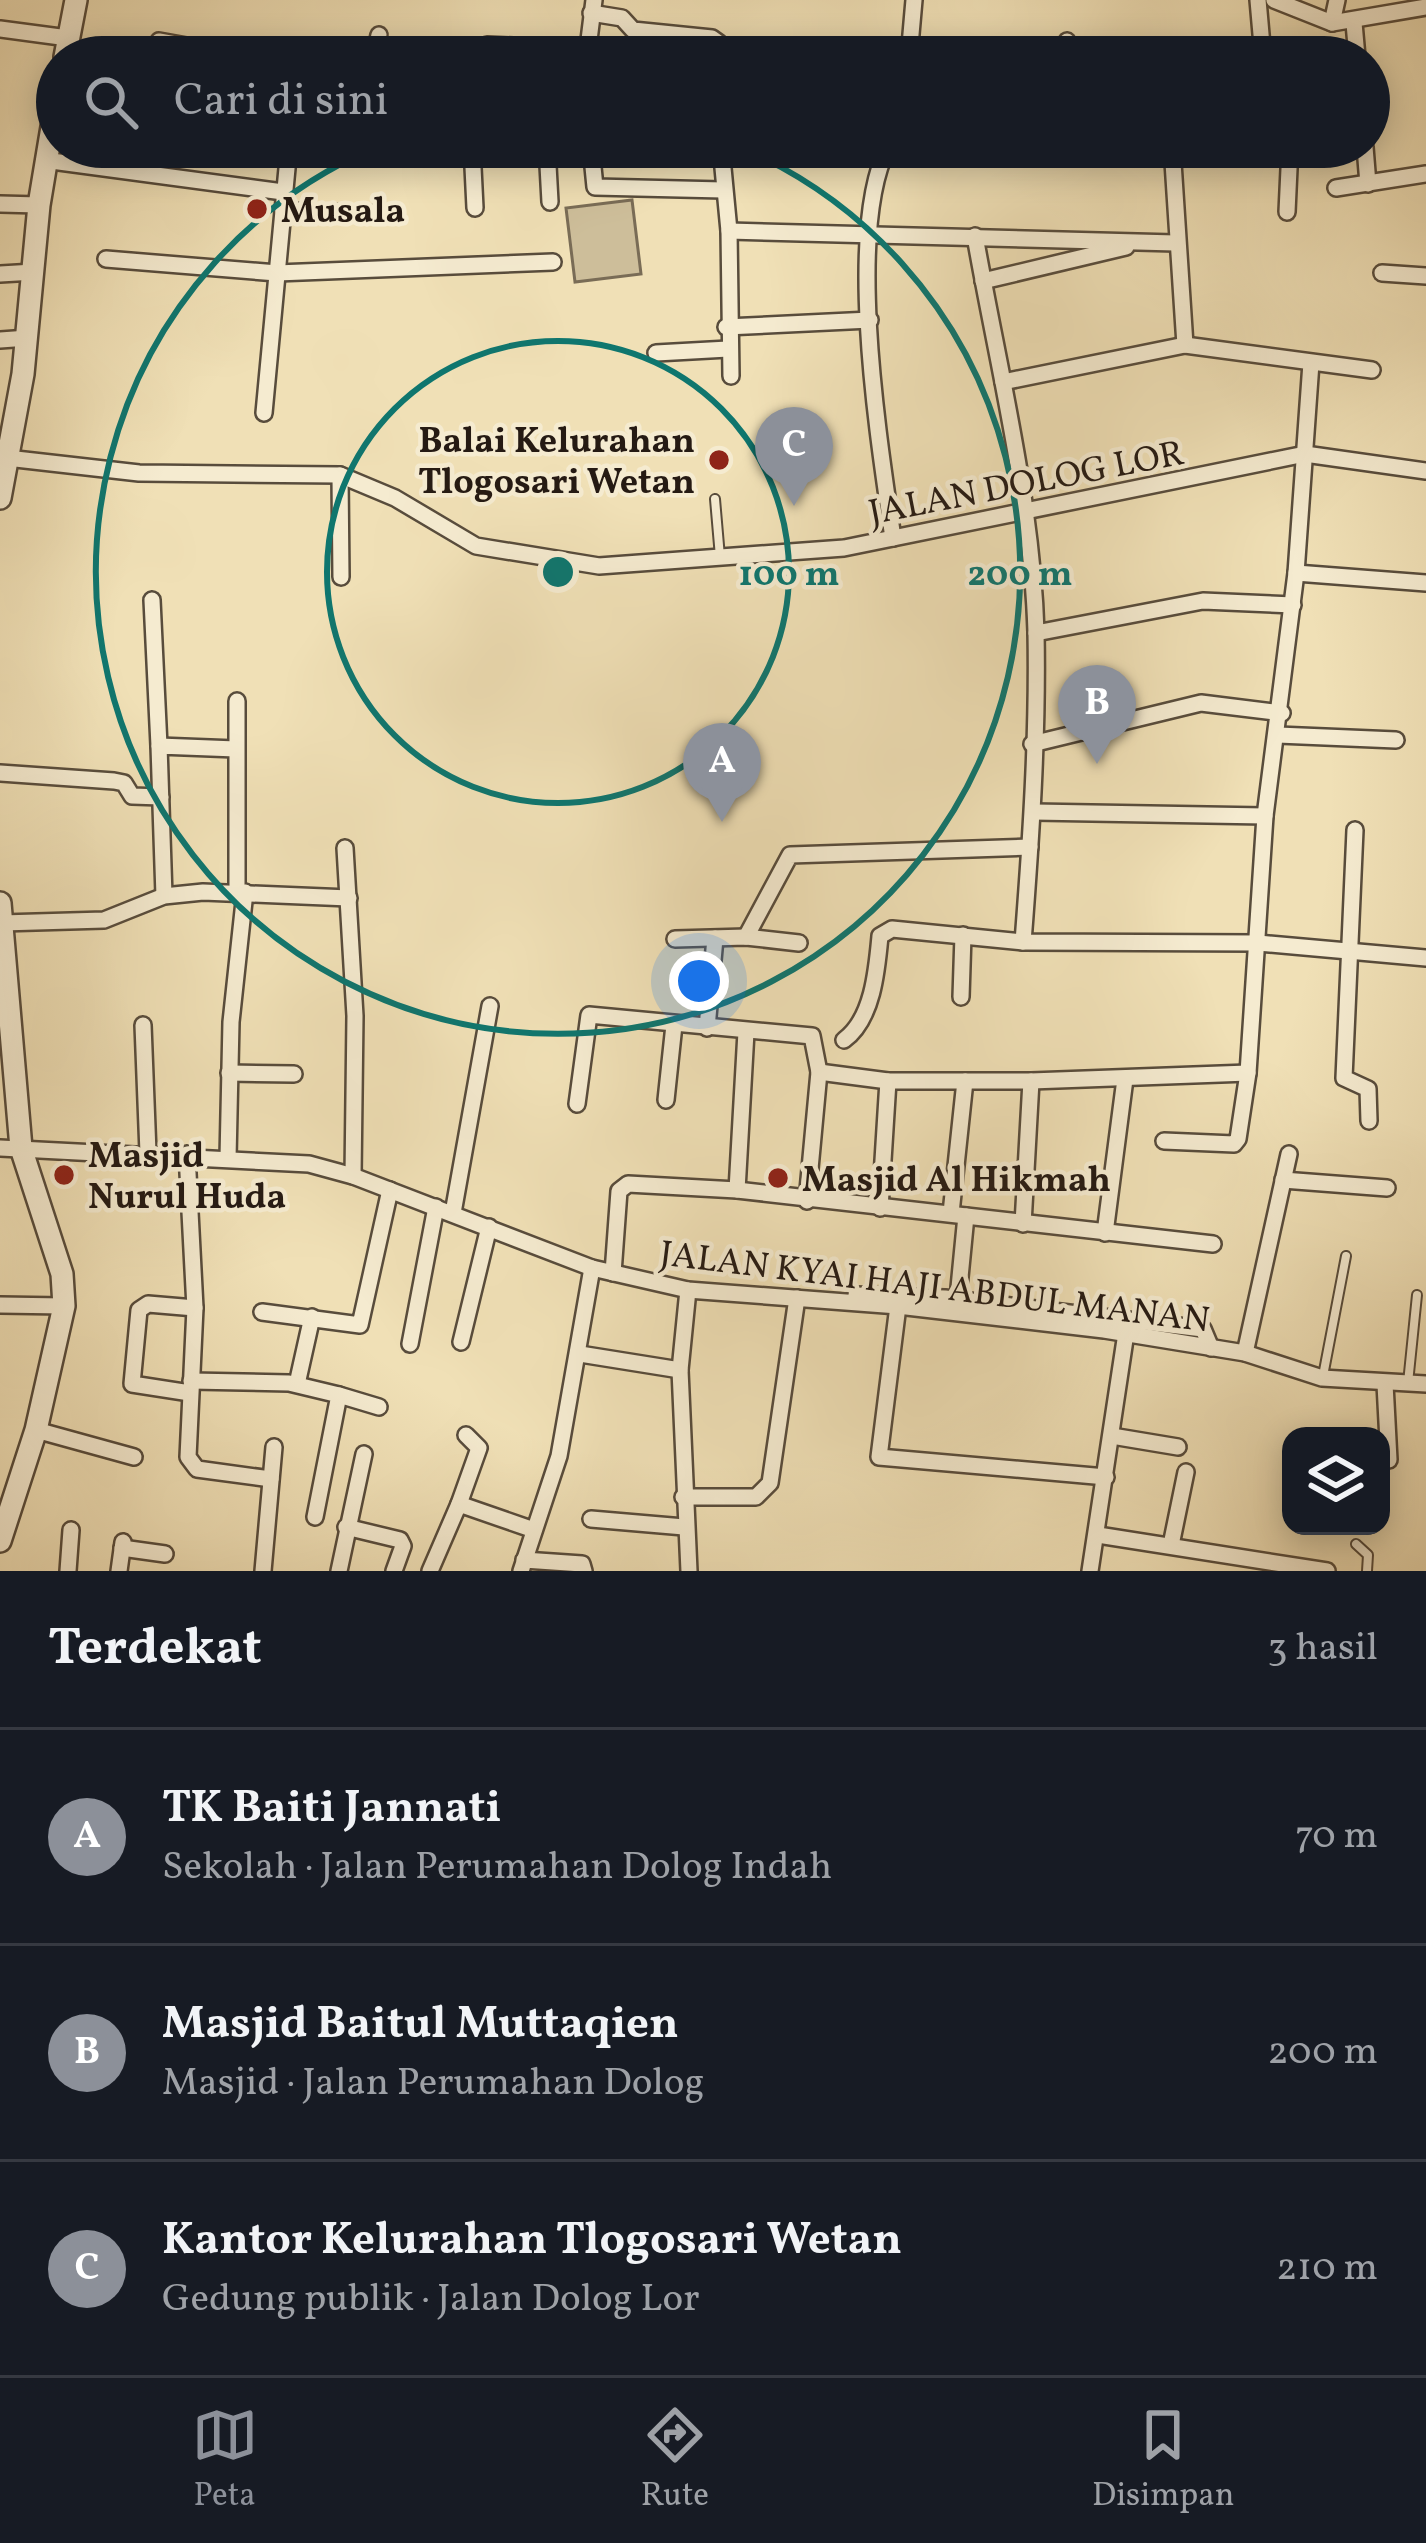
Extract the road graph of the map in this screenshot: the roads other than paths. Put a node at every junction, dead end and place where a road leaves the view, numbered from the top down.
1 (76, 0) edge
2 (914, 0) edge
3 (1258, 0) edge
4 (1274, 0) edge
5 (1336, 0) edge
6 (592, 6) edge
7 (1426, 7) edge
8 (1354, 22) junction
9 (1332, 23) junction
10 (0, 29) edge
11 (69, 36) edge
12 (589, 36) edge
13 (692, 36) edge
14 (911, 36) edge
15 (1261, 36) edge
16 (1355, 36) edge
17 (36, 39) edge
18 (43, 168) edge
19 (104, 168) edge
20 (286, 168) edge
21 (473, 168) edge
22 (549, 168) edge
23 (593, 168) edge
24 (722, 168) edge
25 (877, 168) edge
26 (1173, 168) edge
27 (1289, 168) edge
28 (1367, 168) edge
29 (1426, 174) edge
30 (1369, 184) junction
31 (1336, 188) dead end
32 (723, 190) junction
33 (283, 192) junction
34 (550, 202) dead end
35 (0, 204) edge
36 (39, 205) junction
37 (475, 208) dead end
38 (283, 211) junction
39 (1287, 212) dead end
40 (384, 214) dead end
41 (729, 231) junction
42 (866, 233) junction
43 (975, 236) junction
44 (1139, 243) junction
45 (1175, 243) junction
46 (106, 259) dead end
47 (553, 262) dead end
48 (34, 272) junction
49 (277, 273) junction
50 (0, 274) edge
51 (1382, 274) dead end
52 (1426, 276) edge
53 (983, 280) junction
54 (870, 320) junction
55 (727, 327) junction
56 (28, 338) junction
57 (0, 340) edge
58 (1185, 345) junction
59 (728, 349) junction
60 (656, 353) dead end
61 (1311, 363) junction
62 (1372, 370) dead end
63 (731, 376) dead end
64 (1003, 382) junction
65 (264, 413) dead end
66 (1305, 454) junction
67 (4, 468) edge
68 (1426, 471) edge
69 (340, 476) junction
70 (0, 498) edge
71 (715, 499) dead end
72 (1024, 514) junction
73 (893, 538) junction
74 (720, 559) junction
75 (1296, 573) junction
76 (341, 577) dead end
77 (1426, 583) edge
78 (152, 599) dead end
79 (1293, 605) junction
80 (1036, 632) junction
81 (237, 701) dead end
82 (1282, 712) junction
83 (1278, 735) junction
84 (1396, 740) dead end
85 (1032, 743) junction
86 (159, 746) junction
87 (236, 749) junction
88 (0, 773) edge
89 (161, 797) junction
90 (1034, 812) junction
91 (1264, 816) junction
92 (1355, 830) dead end
93 (1030, 847) junction
94 (345, 848) dead end
95 (241, 891) junction
96 (164, 896) junction
97 (349, 898) junction
98 (1, 913) edge
99 (963, 935) junction
100 (746, 937) junction
101 (715, 938) junction
102 (675, 939) dead end
103 (1023, 942) junction
104 (799, 943) dead end
105 (1258, 943) junction
106 (1353, 953) junction
107 (1426, 958) edge
108 (961, 997) dead end
109 (490, 1006) dead end
110 (143, 1025) dead end
111 (674, 1025) junction
112 (707, 1028) junction
113 (746, 1032) junction
114 (844, 1040) dead end
115 (229, 1072) junction
116 (819, 1072) junction
117 (1248, 1073) junction
118 (294, 1075) dead end
119 (1125, 1079) junction
120 (889, 1081) junction
121 (965, 1081) junction
122 (1031, 1082) junction
123 (666, 1100) dead end
124 (577, 1104) dead end
125 (1369, 1121) dead end
126 (1164, 1141) dead end
127 (10, 1148) edge
128 (148, 1153) junction
129 (187, 1154) junction
130 (1289, 1154) dead end
131 (228, 1158) junction
132 (353, 1175) junction
133 (1283, 1180) junction
134 (1387, 1188) dead end
135 (391, 1190) junction
136 (737, 1190) junction
137 (807, 1201) junction
138 (436, 1207) junction
139 (880, 1208) junction
140 (453, 1213) junction
141 (958, 1214) junction
142 (1023, 1224) junction
143 (489, 1227) junction
144 (1105, 1233) junction
145 (1213, 1244) dead end
146 (1346, 1256) dead end
147 (592, 1268) junction
148 (613, 1273) junction
149 (688, 1290) junction
150 (1418, 1295) dead end
151 (797, 1298) junction
152 (850, 1302) junction
153 (0, 1305) edge
154 (64, 1306) junction
155 (898, 1306) junction
156 (957, 1306) junction
157 (195, 1308) junction
158 (262, 1312) dead end
159 (313, 1317) junction
160 (1126, 1333) junction
161 (461, 1342) dead end
162 (410, 1344) dead end
163 (1211, 1348) junction
164 (1245, 1353) junction
165 (580, 1354) junction
166 (680, 1370) junction
167 (1322, 1378) junction
168 (297, 1384) junction
169 (1385, 1384) junction
170 (1417, 1384) edge
171 (190, 1387) junction
172 (339, 1395) junction
173 (379, 1407) dead end
174 (1387, 1427) edge
175 (36, 1430) junction
176 (466, 1435) dead end
177 (1112, 1436) junction
178 (274, 1447) dead end
179 (1178, 1447) dead end
180 (364, 1454) dead end
181 (134, 1457) dead end
182 (1186, 1472) dead end
183 (1106, 1477) junction
184 (272, 1479) junction
185 (683, 1497) junction
186 (459, 1504) junction
187 (315, 1517) dead end
188 (591, 1519) dead end
189 (346, 1527) junction
190 (683, 1527) junction
191 (71, 1530) dead end
192 (534, 1530) junction
193 (1098, 1535) junction
194 (0, 1540) edge
195 (1356, 1544) dead end
196 (1171, 1545) junction
197 (165, 1554) dead end
198 (522, 1565) edge
199 (68, 1571) edge
200 (119, 1571) edge
201 (263, 1571) edge
202 (339, 1571) edge
203 (394, 1571) edge
204 (430, 1571) edge
205 (584, 1571) edge
206 (689, 1571) edge
207 (1090, 1571) edge
208 (1328, 1571) edge
209 (1367, 1571) edge

1 - 11 street
2 - 14 street
3 - 15 street
4 - 9 street
5 - 9 street
6 - 12 street
6 - 13 street
7 - 8 street
8 - 9 street
8 - 16 street
10 - 17 street
18 - 36 street
19 - 33 street
20 - 33 street
21 - 37 street
22 - 34 street
23 - 32 street
24 - 32 street
25 - 42 street
26 - 45 street
27 - 39 street
28 - 30 street
29 - 30 street
30 - 31 street
32 - 41 street
33 - 38 street
35 - 36 street
36 - 48 street
38 - 40 street
38 - 49 street
41 - 42 street
41 - 55 street
42 - 43 street
42 - 54 street
43 - 44 street
43 - 53 street
44 - 45 street
44 - 53 street
45 - 58 street
46 - 49 street
47 - 49 street
48 - 50 street
48 - 56 street
49 - 65 street
51 - 52 street
53 - 64 street
54 - 55 street
54 - 73 street
55 - 59 street
56 - 57 street
56 - 67 street
58 - 61 street
58 - 64 street
59 - 60 street
59 - 63 street
61 - 62 street
61 - 66 street
64 - 72 street
66 - 68 street, JALAN DOLOG LOR
66 - 72 street, JALAN DOLOG LOR
66 - 75 street
67 - 69 street, JALAN DOLOG LOR
67 - 70 street
69 - 74 street, JALAN DOLOG LOR
69 - 76 street
71 - 74 lane
72 - 73 street, JALAN DOLOG LOR
72 - 80 street
73 - 74 street, JALAN DOLOG LOR
75 - 77 street
75 - 79 street
78 - 86 street
79 - 80 street
79 - 82 street
80 - 85 street
81 - 87 street
82 - 83 street
82 - 85 street
83 - 84 street
83 - 91 street
85 - 90 street
86 - 87 street
86 - 89 street
87 - 95 street
88 - 89 street
89 - 96 street
90 - 91 street
90 - 93 street
91 - 105 street
92 - 106 street
93 - 100 street
93 - 103 street
94 - 97 street
95 - 96 street
95 - 97 street
95 - 115 street
96 - 98 street
97 - 132 street
98 - 127 street
99 - 103 street
99 - 108 street
99 - 114 street
100 - 101 street
100 - 104 street
101 - 102 street
101 - 112 street
103 - 105 street
105 - 106 street
105 - 117 street
106 - 107 street
106 - 125 street
109 - 140 street
110 - 128 street
111 - 112 street
111 - 123 street
111 - 124 street
112 - 113 street
113 - 116 street
113 - 136 street
115 - 118 street
115 - 131 street
116 - 120 street
116 - 137 street
117 - 119 street
117 - 126 street
119 - 122 street
119 - 144 street
120 - 121 street
120 - 139 street
121 - 122 street
121 - 141 street
122 - 142 street
127 - 128 street, JALAN KYAI HAJI ABDUL MANAN
127 - 154 street
128 - 129 street, JALAN KYAI HAJI ABDUL MANAN
129 - 131 street, JALAN KYAI HAJI ABDUL MANAN
129 - 157 street
130 - 133 street
131 - 132 street, JALAN KYAI HAJI ABDUL MANAN
132 - 135 street, JALAN KYAI HAJI ABDUL MANAN
133 - 134 street
133 - 164 street
135 - 138 street, JALAN KYAI HAJI ABDUL MANAN
135 - 159 street
136 - 137 street
136 - 148 street
137 - 139 street
138 - 140 street, JALAN KYAI HAJI ABDUL MANAN
138 - 162 street
139 - 141 street
140 - 143 street, JALAN KYAI HAJI ABDUL MANAN
141 - 142 street
141 - 156 street
142 - 144 street
143 - 147 street, JALAN KYAI HAJI ABDUL MANAN
143 - 161 street
144 - 145 street
146 - 167 lane
147 - 148 street, JALAN KYAI HAJI ABDUL MANAN
147 - 165 street
148 - 149 street, JALAN KYAI HAJI ABDUL MANAN
149 - 151 street, JALAN KYAI HAJI ABDUL MANAN
149 - 166 street
150 - 170 lane
151 - 152 street, JALAN KYAI HAJI ABDUL MANAN
151 - 185 street
152 - 155 street, JALAN KYAI HAJI ABDUL MANAN
152 - 156 street
153 - 154 street
154 - 175 street
155 - 156 street, JALAN KYAI HAJI ABDUL MANAN
155 - 183 street
156 - 160 street, JALAN KYAI HAJI ABDUL MANAN
156 - 163 street
157 - 171 street
157 - 171 street
158 - 159 street
159 - 168 street
160 - 163 street, JALAN KYAI HAJI ABDUL MANAN
160 - 177 street
163 - 164 street, JALAN KYAI HAJI ABDUL MANAN
164 - 167 street, JALAN KYAI HAJI ABDUL MANAN
165 - 166 street
165 - 192 street
166 - 185 street
167 - 169 street, JALAN KYAI HAJI ABDUL MANAN
168 - 171 street
168 - 172 street
169 - 170 street, JALAN KYAI HAJI ABDUL MANAN
169 - 174 street
171 - 184 street
172 - 173 street
172 - 187 street
175 - 181 street
175 - 194 street
176 - 186 street
177 - 179 street
177 - 183 street
178 - 184 street
180 - 189 street
182 - 196 street
183 - 193 street
184 - 201 street
185 - 190 street
186 - 192 street
186 - 204 street
188 - 190 street
189 - 202 street
189 - 203 street
190 - 206 street
191 - 199 street
192 - 198 street
193 - 196 street
193 - 207 street
195 - 209 lane
196 - 208 street
197 - 200 street
198 - 205 street

